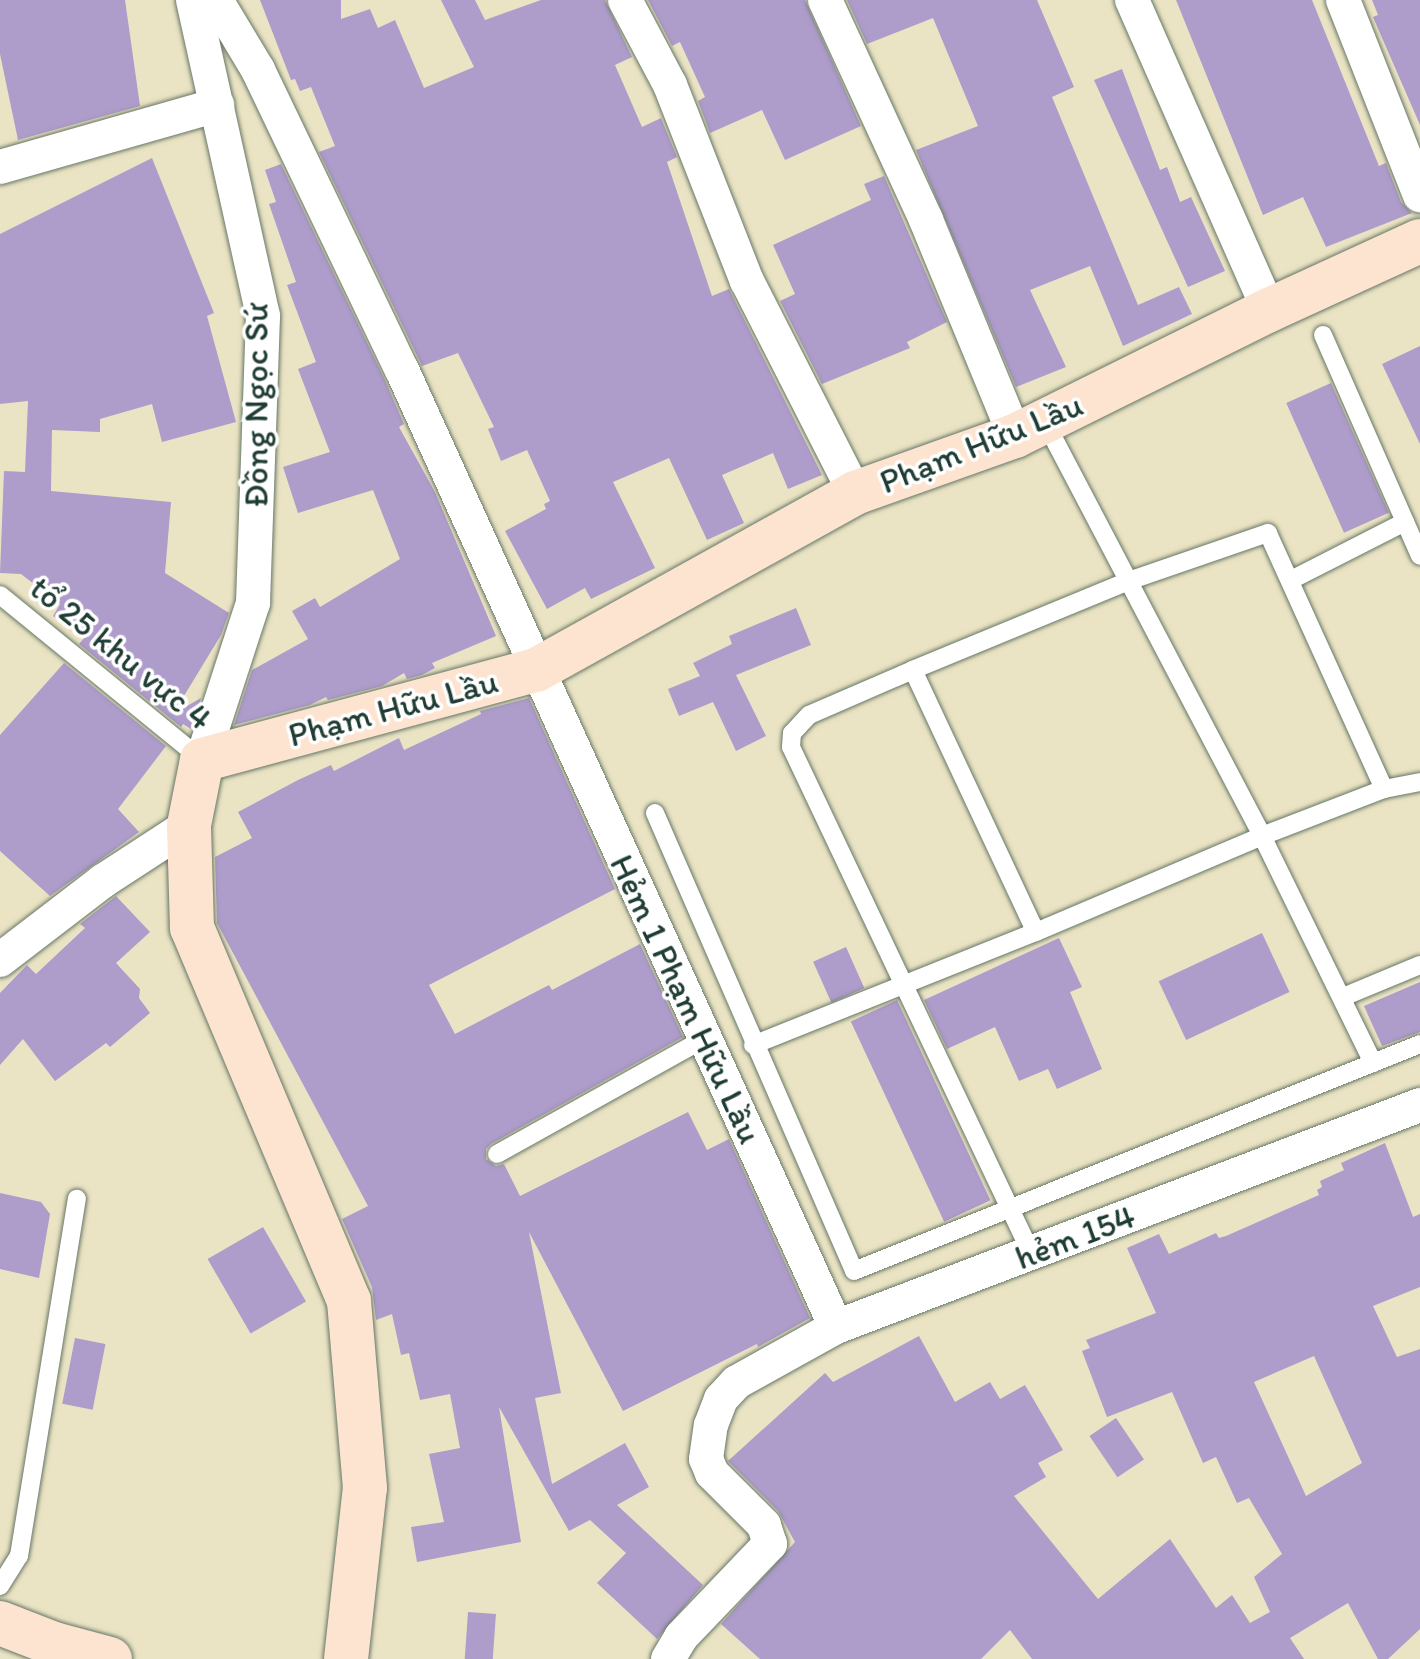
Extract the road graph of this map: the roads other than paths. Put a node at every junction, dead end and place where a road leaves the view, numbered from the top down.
1 (193, 0) edge
2 (216, 0) edge
3 (625, 0) edge
4 (825, 0) edge
5 (1132, 0) edge
6 (1343, 0) edge
7 (217, 105) junction
8 (0, 167) edge
9 (1420, 195) edge
10 (1420, 241) edge
11 (1269, 310) junction
12 (1323, 335) dead end
13 (1030, 429) junction
14 (855, 493) junction
15 (1405, 522) junction
16 (1420, 556) edge
17 (1291, 580) junction
18 (1126, 582) junction
19 (0, 595) edge
20 (536, 670) junction
21 (913, 670) junction
22 (202, 760) junction
23 (1420, 782) edge
24 (1384, 789) junction
25 (655, 813) dead end
26 (189, 825) junction
27 (1262, 836) junction
28 (1036, 932) junction
29 (0, 960) edge
30 (1420, 965) edge
31 (904, 984) junction
32 (1343, 997) junction
33 (704, 1039) junction
34 (1420, 1044) edge
35 (753, 1045) junction
36 (1373, 1063) junction
37 (1420, 1105) edge
38 (497, 1154) dead end
39 (77, 1199) dead end
40 (1010, 1211) junction
41 (1031, 1253) junction
42 (836, 1327) junction
43 (0, 1586) edge
44 (0, 1623) edge
45 (110, 1659) edge
46 (346, 1659) edge
47 (668, 1659) edge

1 - 7 street, Đồng Ngọc Sứ
2 - 20 street, Hẻm 1 Phạm Hữu Lầu
3 - 14 street
4 - 13 street
5 - 11 street
6 - 9 street
7 - 8 street
7 - 22 street, Đồng Ngọc Sứ
10 - 11 street, Phạm Hữu Lầu
11 - 13 street, Phạm Hữu Lầu
12 - 15 lane
13 - 14 street, Phạm Hữu Lầu
13 - 18 lane
14 - 20 street, Phạm Hữu Lầu
15 - 16 lane
15 - 17 lane
17 - 18 lane
17 - 24 lane
18 - 21 lane
18 - 27 lane
19 - 22 lane, tổ 25 khu vực 4
20 - 22 street, Phạm Hữu Lầu
20 - 33 street, Hẻm 1 Phạm Hữu Lầu
21 - 28 lane
21 - 31 lane
22 - 26 street
23 - 24 lane
24 - 27 lane
25 - 35 lane
26 - 29 street
26 - 46 street
27 - 28 lane
27 - 32 lane
28 - 31 lane
30 - 32 lane
31 - 35 lane
31 - 40 lane
32 - 36 lane
33 - 38 lane
33 - 42 street, Hẻm 1 Phạm Hữu Lầu
34 - 36 lane
35 - 40 lane
36 - 40 lane
37 - 41 street, hẻm 154
39 - 43 lane
40 - 41 lane
41 - 42 street, hẻm 154
42 - 47 street, hẻm 154
44 - 45 street

